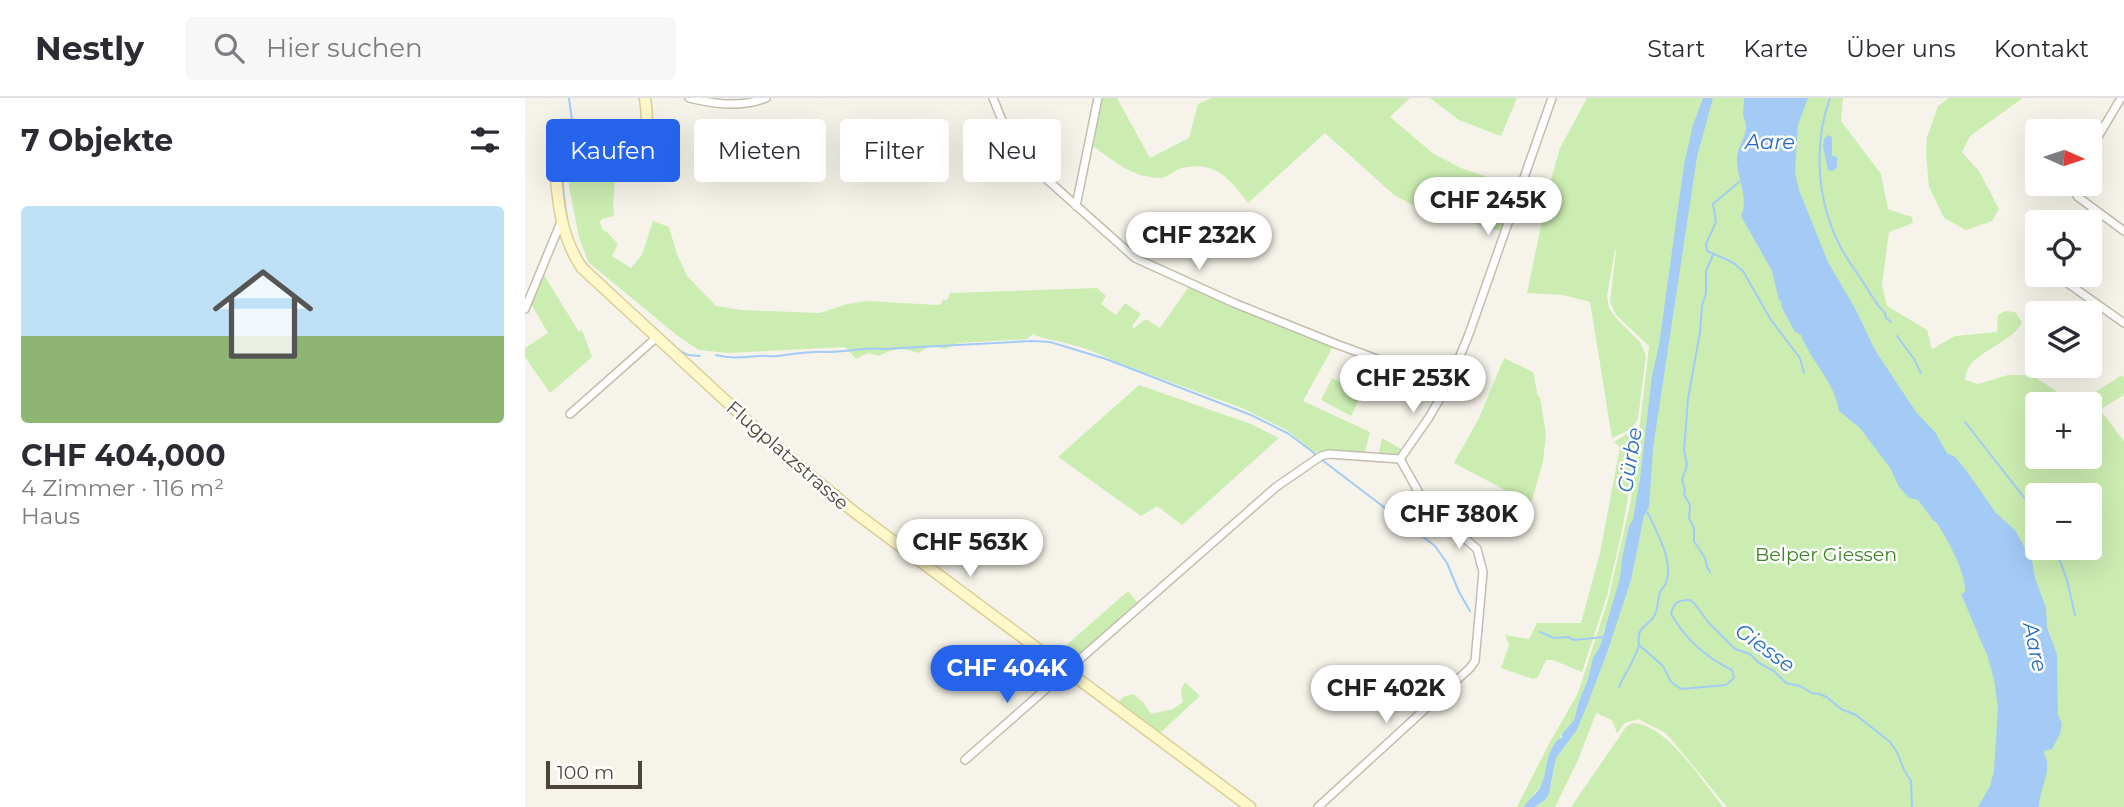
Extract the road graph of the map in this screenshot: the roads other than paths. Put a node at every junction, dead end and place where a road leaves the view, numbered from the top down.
1 (645, 98) edge
2 (689, 98) edge
3 (766, 98) edge
4 (993, 98) edge
5 (1098, 98) edge
6 (1552, 98) edge
7 (2122, 98) edge
8 (2102, 131) edge
9 (2077, 196) edge
10 (1076, 206) junction
11 (2095, 210) edge
12 (2102, 215) edge
13 (562, 222) junction
14 (2124, 231) edge
15 (2073, 287) edge
16 (525, 309) edge
17 (2124, 323) edge
18 (656, 338) junction
19 (1448, 384) junction
20 (570, 414) dead end
21 (1400, 459) junction
22 (1066, 671) junction
23 (965, 760) dead end
24 (1250, 807) edge
25 (1318, 807) edge

1 - 13 street, Flugplatzstrasse
2 - 3 street
4 - 10 street
5 - 10 street
6 - 19 street
7 - 8 street
9 - 11 street
10 - 19 street
12 - 14 street
13 - 16 street
13 - 18 street, Flugplatzstrasse
15 - 17 street
18 - 20 street
18 - 22 street, Flugplatzstrasse
19 - 21 street
21 - 22 street
21 - 25 street
22 - 23 street
22 - 24 street, Flugplatzstrasse

